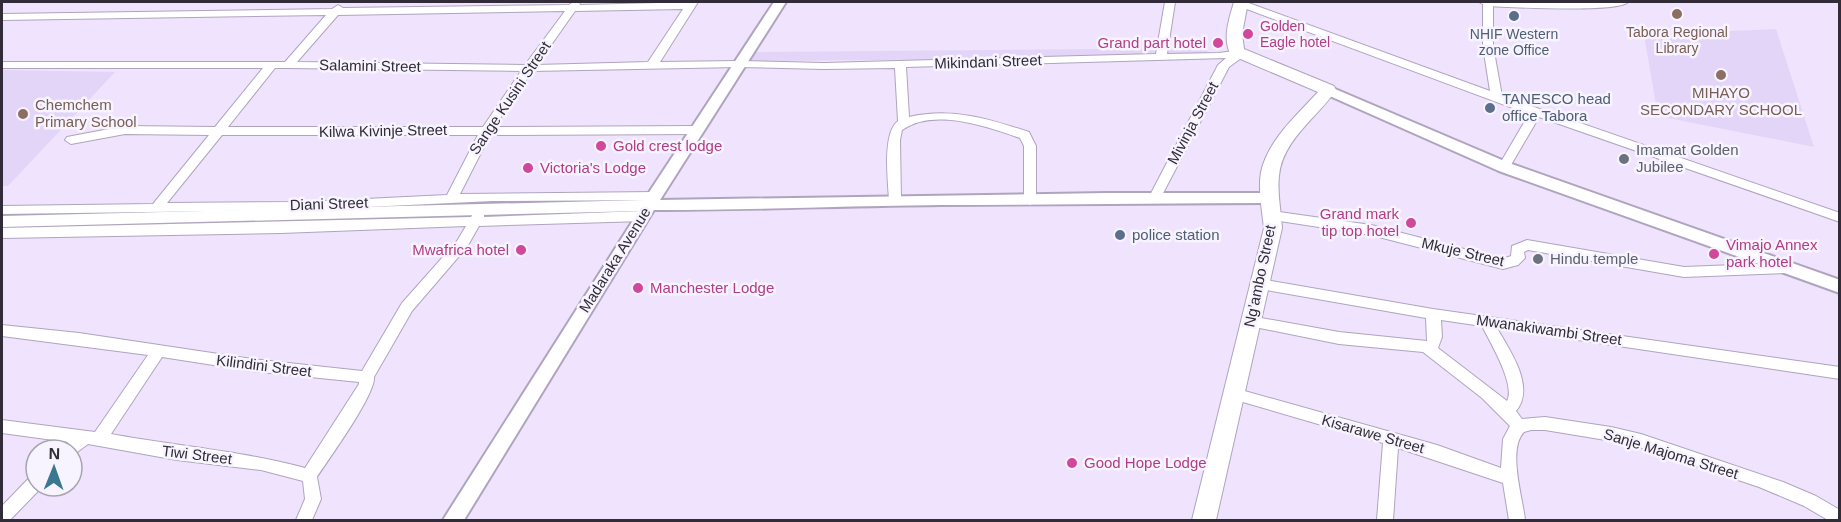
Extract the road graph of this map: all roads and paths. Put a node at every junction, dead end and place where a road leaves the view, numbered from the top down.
1 (344, 2) edge
2 (780, 2) edge
3 (1170, 2) edge
4 (1241, 2) edge
5 (1487, 2) edge
6 (1621, 2) edge
7 (1550, 3) edge
8 (692, 4) edge
9 (574, 5) edge
10 (336, 11) junction
11 (2, 17) edge
12 (1239, 54) junction
13 (1161, 56) junction
14 (288, 64) junction
15 (739, 64) junction
16 (2, 65) edge
17 (272, 65) junction
18 (900, 65) junction
19 (651, 67) junction
20 (530, 68) junction
21 (1328, 90) junction
22 (1497, 97) junction
23 (1536, 112) junction
24 (904, 123) junction
25 (487, 130) junction
26 (696, 130) junction
27 (217, 131) junction
28 (71, 140) dead end
29 (1504, 167) junction
30 (451, 199) junction
31 (1155, 199) junction
32 (895, 200) junction
33 (1030, 201) junction
34 (650, 206) junction
35 (1271, 207) junction
36 (156, 208) junction
37 (2, 210) edge
38 (479, 215) junction
39 (1839, 218) edge
40 (2, 222) edge
41 (2, 234) edge
42 (1785, 268) junction
43 (1260, 284) junction
44 (1839, 287) edge
45 (1433, 314) junction
46 (1250, 321) junction
47 (1486, 321) junction
48 (2, 330) edge
49 (1427, 347) junction
50 (158, 352) junction
51 (1839, 373) edge
52 (366, 377) junction
53 (1234, 394) junction
54 (1508, 410) junction
55 (2, 427) edge
56 (1520, 427) junction
57 (92, 439) junction
58 (1391, 439) junction
59 (84, 443) edge
60 (309, 476) junction
61 (1510, 478) junction
62 (24, 494) edge
63 (2, 517) edge
64 (1839, 519) edge
65 (304, 520) edge
66 (453, 520) edge
67 (1204, 520) edge
68 (1385, 520) edge
69 (1517, 520) edge

1 - 10 street
2 - 15 main road, Madaraka Avenue
3 - 13 street
4 - 12 highway
4 - 22 street
5 - 7 highway
5 - 22 street
6 - 7 highway
8 - 9 street
8 - 19 street
9 - 10 street
9 - 20 street, Sange Kusini Street
10 - 11 street
10 - 14 street
12 - 13 street, Mikindani Street
12 - 21 highway
12 - 31 street, Mivinja Street
13 - 18 street, Mikindani Street
14 - 17 street, Salamini Street
14 - 20 street, Salamini Street
15 - 18 street, Mikindani Street
15 - 19 street, Salamini Street
15 - 26 main road, Madaraka Avenue
16 - 17 street, Salamini Street
17 - 27 street
18 - 24 street
19 - 20 street, Salamini Street
20 - 25 street, Sange Kusini Street
21 - 29 main road
21 - 35 highway, Ng’ambo Street
22 - 23 street
23 - 29 street
23 - 39 street
24 - 32 street
24 - 33 street
25 - 26 street, Kilwa Kivinje Street
25 - 27 street, Kilwa Kivinje Street
25 - 30 street, Sange Kusini Street
26 - 34 main road, Madaraka Avenue
27 - 28 street, Kilwa Kivinje Street
27 - 36 street
29 - 42 main road
30 - 34 street, Diani Street
30 - 36 street, Diani Street
31 - 33 main road
31 - 35 main road
32 - 33 main road
32 - 34 main road
34 - 38 main road
34 - 66 main road, Madaraka Avenue
35 - 42 street, Mkuje Street
35 - 43 highway, Ng’ambo Street
36 - 37 street, Diani Street
38 - 40 main road
38 - 41 street
38 - 52 street
42 - 44 main road
43 - 45 street, Mwanakiwambi Street
43 - 46 highway, Ng’ambo Street
45 - 47 street, Mwanakiwambi Street
45 - 49 street
46 - 49 street
46 - 53 highway, Ng’ambo Street
47 - 51 street, Mwanakiwambi Street
47 - 54 street
48 - 50 street, Kilindini Street
49 - 54 street
50 - 52 street, Kilindini Street
50 - 57 street
52 - 60 street
53 - 58 street, Kisarawe Street
53 - 67 highway, Ng’ambo Street
54 - 56 street
55 - 57 street, Tiwi Street
56 - 61 street
56 - 64 street, Sanje Majoma Street
57 - 59 street
57 - 60 street, Tiwi Street
58 - 61 street, Kisarawe Street
58 - 68 street
60 - 65 street
61 - 69 street
62 - 63 street

